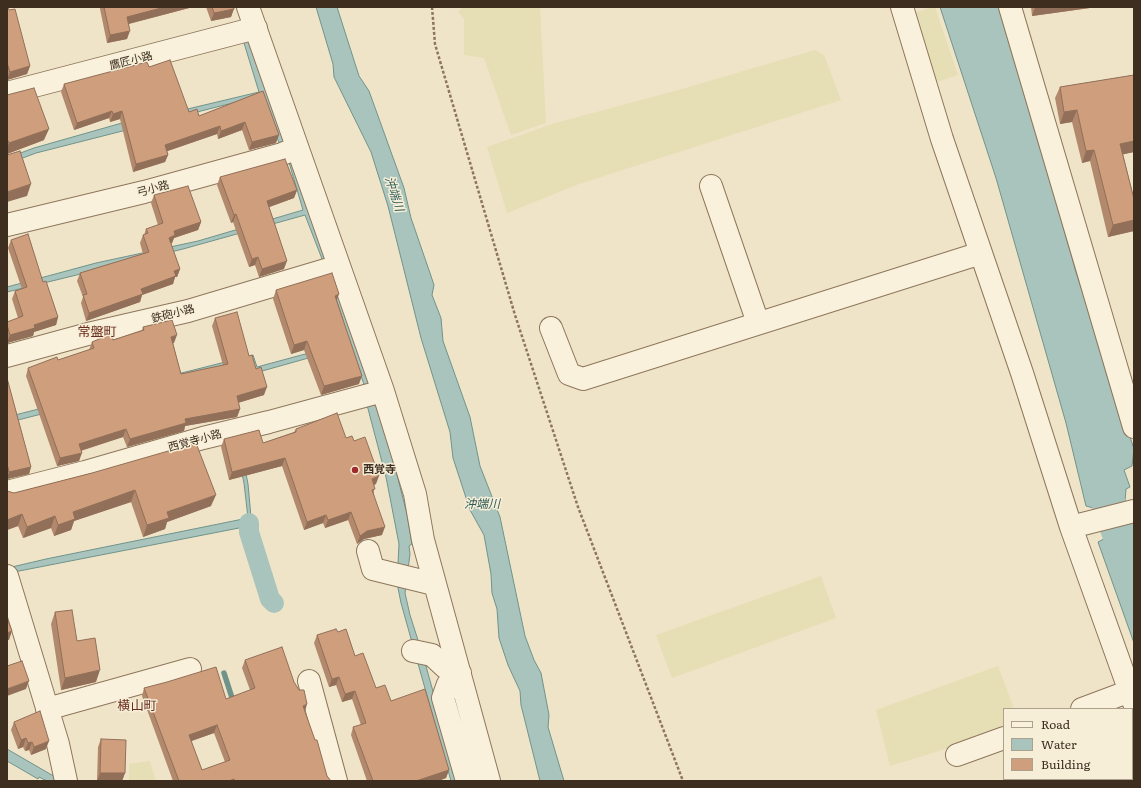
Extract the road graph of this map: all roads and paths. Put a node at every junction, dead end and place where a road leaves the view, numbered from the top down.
1 (248, 7) edge
2 (432, 7) edge
3 (902, 7) edge
4 (1010, 7) edge
5 (248, 31) junction
6 (7, 94) edge
7 (290, 151) junction
8 (711, 186) dead end
9 (7, 225) edge
10 (981, 253) junction
11 (329, 269) junction
12 (758, 323) junction
13 (551, 328) dead end
14 (7, 356) edge
15 (374, 393) junction
16 (1134, 427) edge
17 (7, 492) edge
18 (1133, 511) edge
19 (1081, 525) junction
20 (368, 551) dead end
21 (7, 576) edge
22 (434, 584) junction
23 (420, 652) dead end
24 (190, 669) dead end
25 (460, 673) junction
26 (309, 681) dead end
27 (1132, 697) edge
28 (1086, 708) edge
29 (47, 709) junction
30 (1003, 738) edge
31 (958, 755) dead end
32 (65, 777) edge
33 (336, 781) edge
34 (467, 781) edge
35 (489, 781) edge
36 (684, 781) edge

1 - 5 street
2 - 36 path
3 - 10 street
4 - 16 street
5 - 6 street, 鷹匠小路
5 - 7 street
7 - 9 street, 弓小路
7 - 11 street
8 - 12 street
10 - 12 street
10 - 19 street
11 - 14 street, 鉄砲小路
11 - 15 street
12 - 13 street
15 - 17 street, 西覚寺小路
15 - 22 street
18 - 19 street
19 - 27 street
20 - 22 street
21 - 29 street
22 - 25 street
23 - 25 street
24 - 29 street
25 - 34 street
25 - 35 street
26 - 33 street
27 - 28 street
29 - 32 street
30 - 31 street

